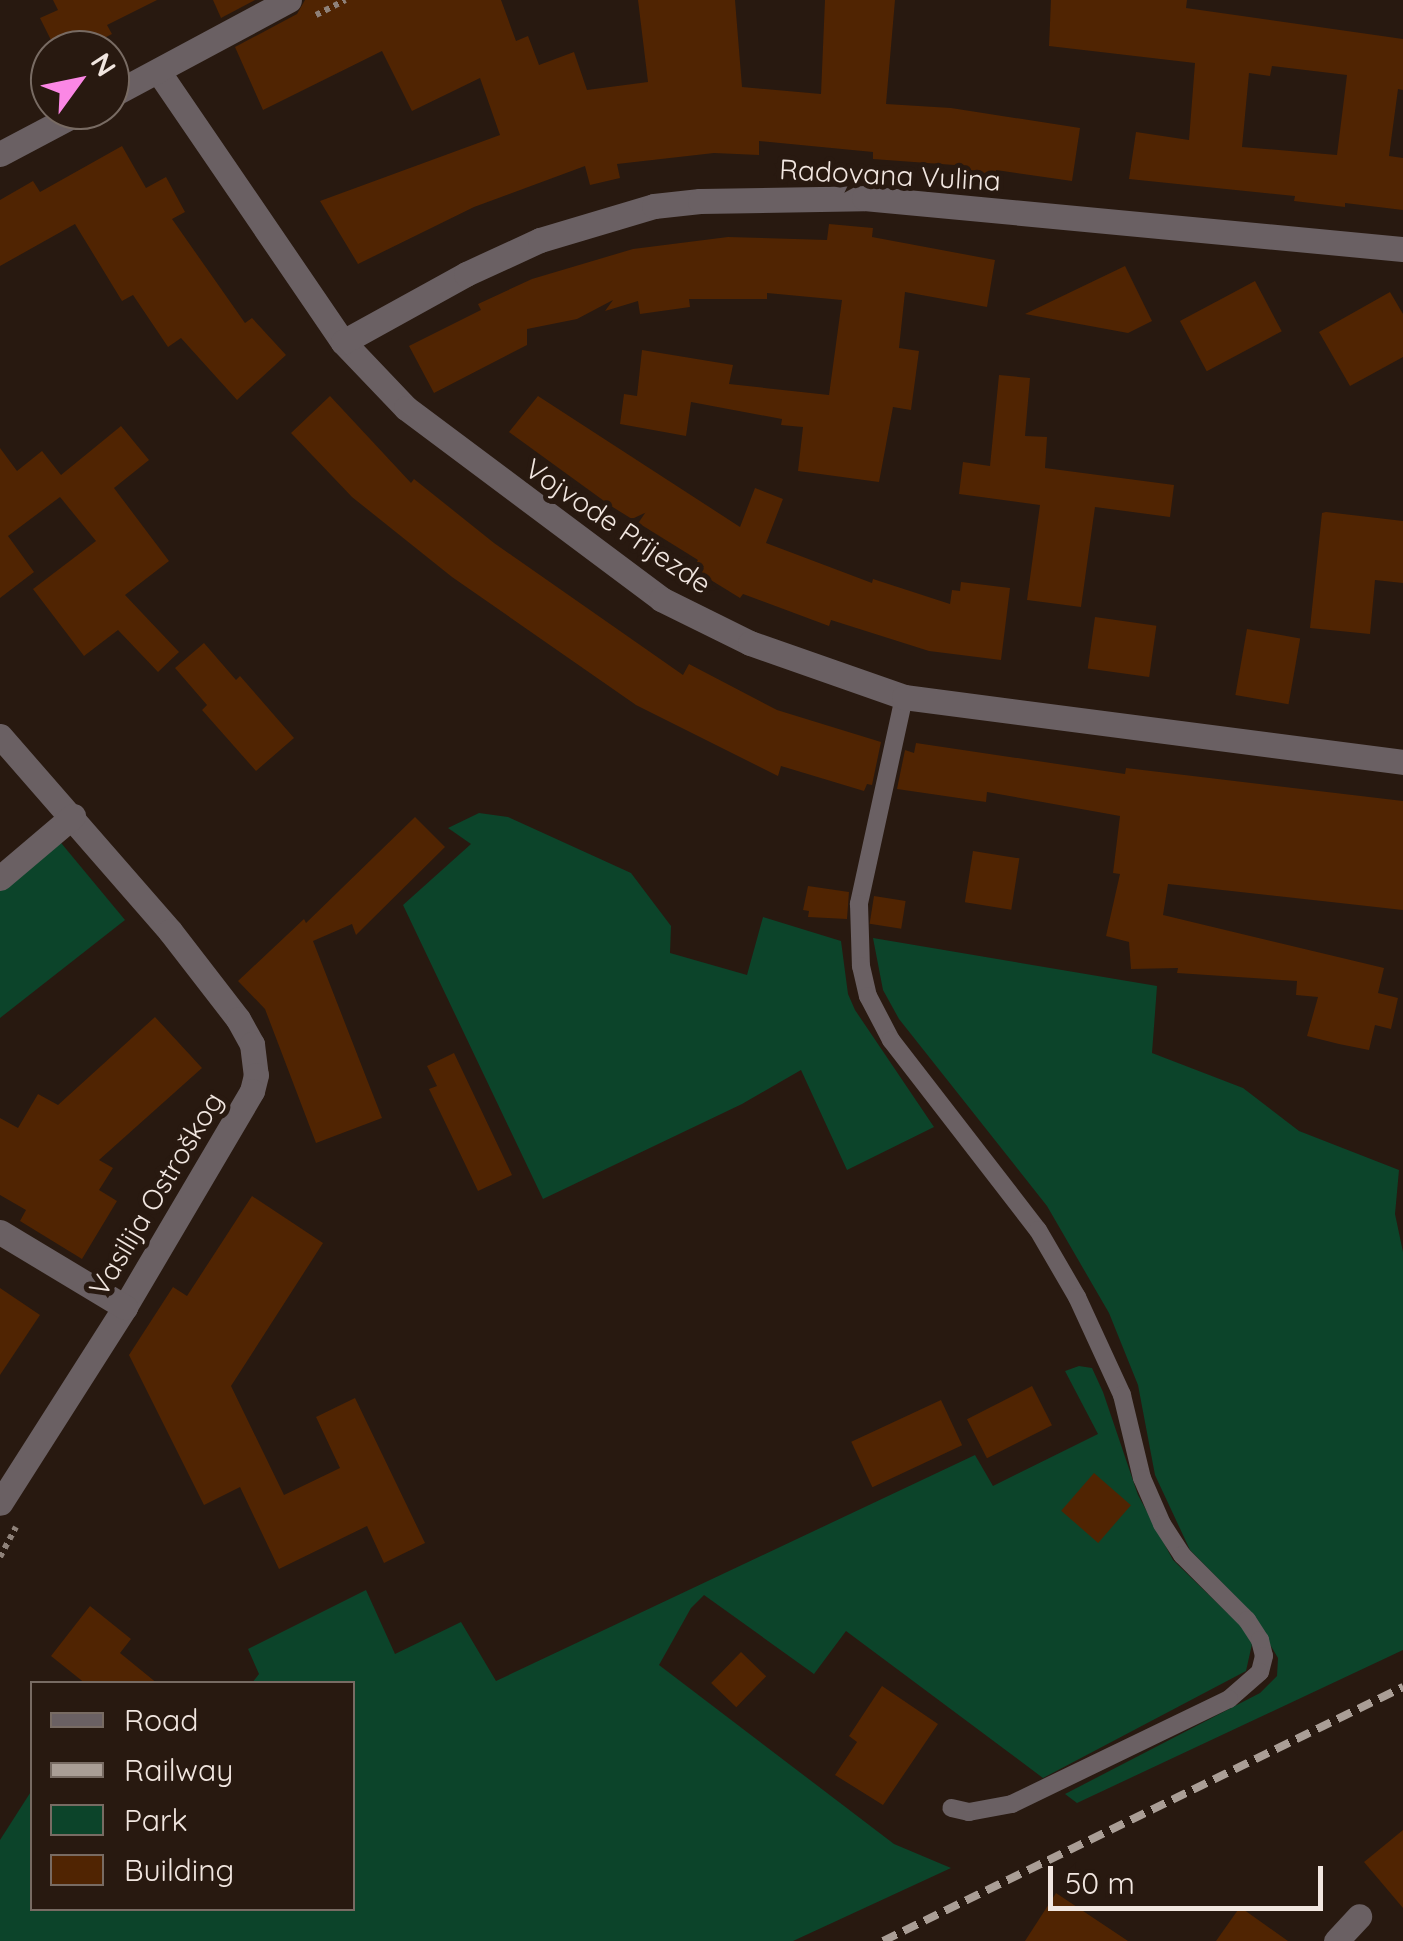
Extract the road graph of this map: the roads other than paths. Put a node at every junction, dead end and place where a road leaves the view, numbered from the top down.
1 (289, 0) edge
2 (158, 70) junction
3 (130, 85) edge
4 (45, 130) edge
5 (0, 154) edge
6 (1403, 249) edge
7 (343, 342) junction
8 (904, 697) junction
9 (0, 736) edge
10 (1403, 762) edge
11 (73, 816) junction
12 (0, 878) edge
13 (0, 1232) edge
14 (125, 1306) junction
15 (0, 1503) edge
16 (951, 1808) dead end
17 (1359, 1916) dead end
18 (1336, 1941) edge

1 - 2 street
2 - 3 street
2 - 7 street, Vojvode Prijezde
4 - 5 street
6 - 7 street, Radovana Vulina
7 - 8 street, Vojvode Prijezde
8 - 10 street, Vojvode Prijezde
8 - 16 lane
9 - 11 street, Vasilija Ostroškog
11 - 12 street
11 - 14 street, Vasilija Ostroškog
13 - 14 street
14 - 15 street, Vasilija Ostroškog
17 - 18 street

